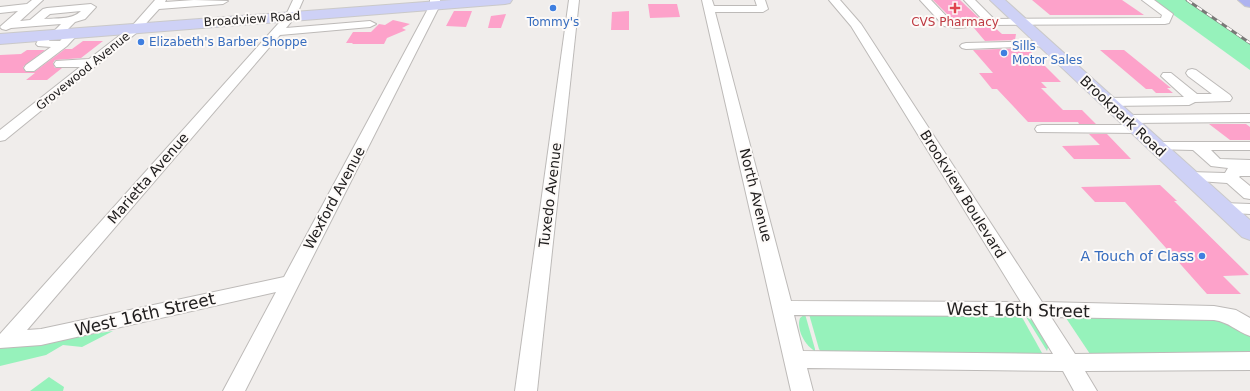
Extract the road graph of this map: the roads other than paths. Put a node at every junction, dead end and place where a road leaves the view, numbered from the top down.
1 (38, 0) edge
2 (298, 0) edge
3 (505, 0) edge
4 (574, 0) edge
5 (834, 0) edge
6 (969, 0) edge
7 (997, 0) edge
8 (1147, 0) edge
9 (1245, 0) edge
10 (223, 1) dead end
11 (477, 1) edge
12 (925, 1) edge
13 (158, 3) edge
14 (435, 3) edge
15 (1250, 3) edge
16 (761, 5) edge
17 (29, 7) junction
18 (710, 9) edge
19 (0, 10) edge
20 (291, 16) junction
21 (990, 22) junction
22 (1021, 22) junction
23 (33, 23) junction
24 (370, 24) dead end
25 (136, 28) junction
26 (4, 29) edge
27 (276, 32) junction
28 (62, 33) junction
29 (0, 39) edge
30 (1045, 44) junction
31 (966, 46) dead end
32 (92, 63) junction
33 (60, 64) dead end
34 (30, 68) dead end
35 (1192, 73) dead end
36 (1167, 76) dead end
37 (1190, 98) junction
38 (1108, 102) junction
39 (1250, 118) edge
40 (1196, 120) junction
41 (1250, 122) edge
42 (1132, 124) junction
43 (1042, 129) dead end
44 (0, 137) edge
45 (1155, 146) junction
46 (1197, 146) junction
47 (1250, 146) edge
48 (1250, 164) edge
49 (1250, 171) edge
50 (1189, 177) junction
51 (1231, 178) junction
52 (1250, 194) edge
53 (1223, 208) junction
54 (1250, 209) edge
55 (1250, 232) edge
56 (290, 282) junction
57 (783, 308) junction
58 (1036, 309) junction
59 (1250, 328) edge
60 (3, 341) edge
61 (794, 359) junction
62 (1250, 361) edge
63 (1068, 363) junction
64 (234, 391) edge
65 (526, 391) edge
66 (802, 391) edge
67 (1086, 391) edge

1 - 17 street
2 - 20 street, Marietta Avenue
3 - 11 main road, Broadview Road
4 - 65 street, Tuxedo Avenue
5 - 58 street, Brookview Boulevard
6 - 21 street
7 - 22 main road, Brookpark Road
8 - 22 street
9 - 15 highway
10 - 13 street
11 - 14 main road, Broadview Road
12 - 21 street
13 - 25 street, Grovewood Avenue
14 - 20 main road, Broadview Road
14 - 56 street, Wexford Avenue
16 - 18 street
17 - 19 street
17 - 26 street
18 - 57 street, North Avenue
20 - 25 main road, Broadview Road
20 - 27 street, Marietta Avenue
21 - 22 street
22 - 30 main road, Brookpark Road
23 - 26 street
23 - 28 street
23 - 28 street
24 - 27 street
25 - 28 main road, Broadview Road
25 - 32 street, Grovewood Avenue
27 - 60 street, Marietta Avenue
28 - 29 main road, Broadview Road
28 - 34 street
30 - 31 street
30 - 38 main road, Brookpark Road
32 - 33 street
32 - 44 street, Grovewood Avenue
35 - 37 street
36 - 37 street
37 - 38 street
38 - 42 main road, Brookpark Road
39 - 40 street
40 - 41 street
40 - 42 street
42 - 43 street
42 - 45 main road, Brookpark Road
45 - 46 street
45 - 50 main road, Brookpark Road
46 - 47 street
46 - 48 street
49 - 51 street
50 - 51 street
50 - 53 main road, Brookpark Road
51 - 52 street
53 - 54 street
53 - 55 main road, Brookpark Road
56 - 60 street, West 16th Street
56 - 64 street, Wexford Avenue
57 - 58 street, West 16th Street
57 - 61 street, North Avenue
58 - 59 street, West 16th Street
58 - 63 street, Brookview Boulevard
61 - 63 street
61 - 66 street, North Avenue
62 - 63 street
63 - 67 street, Brookview Boulevard

